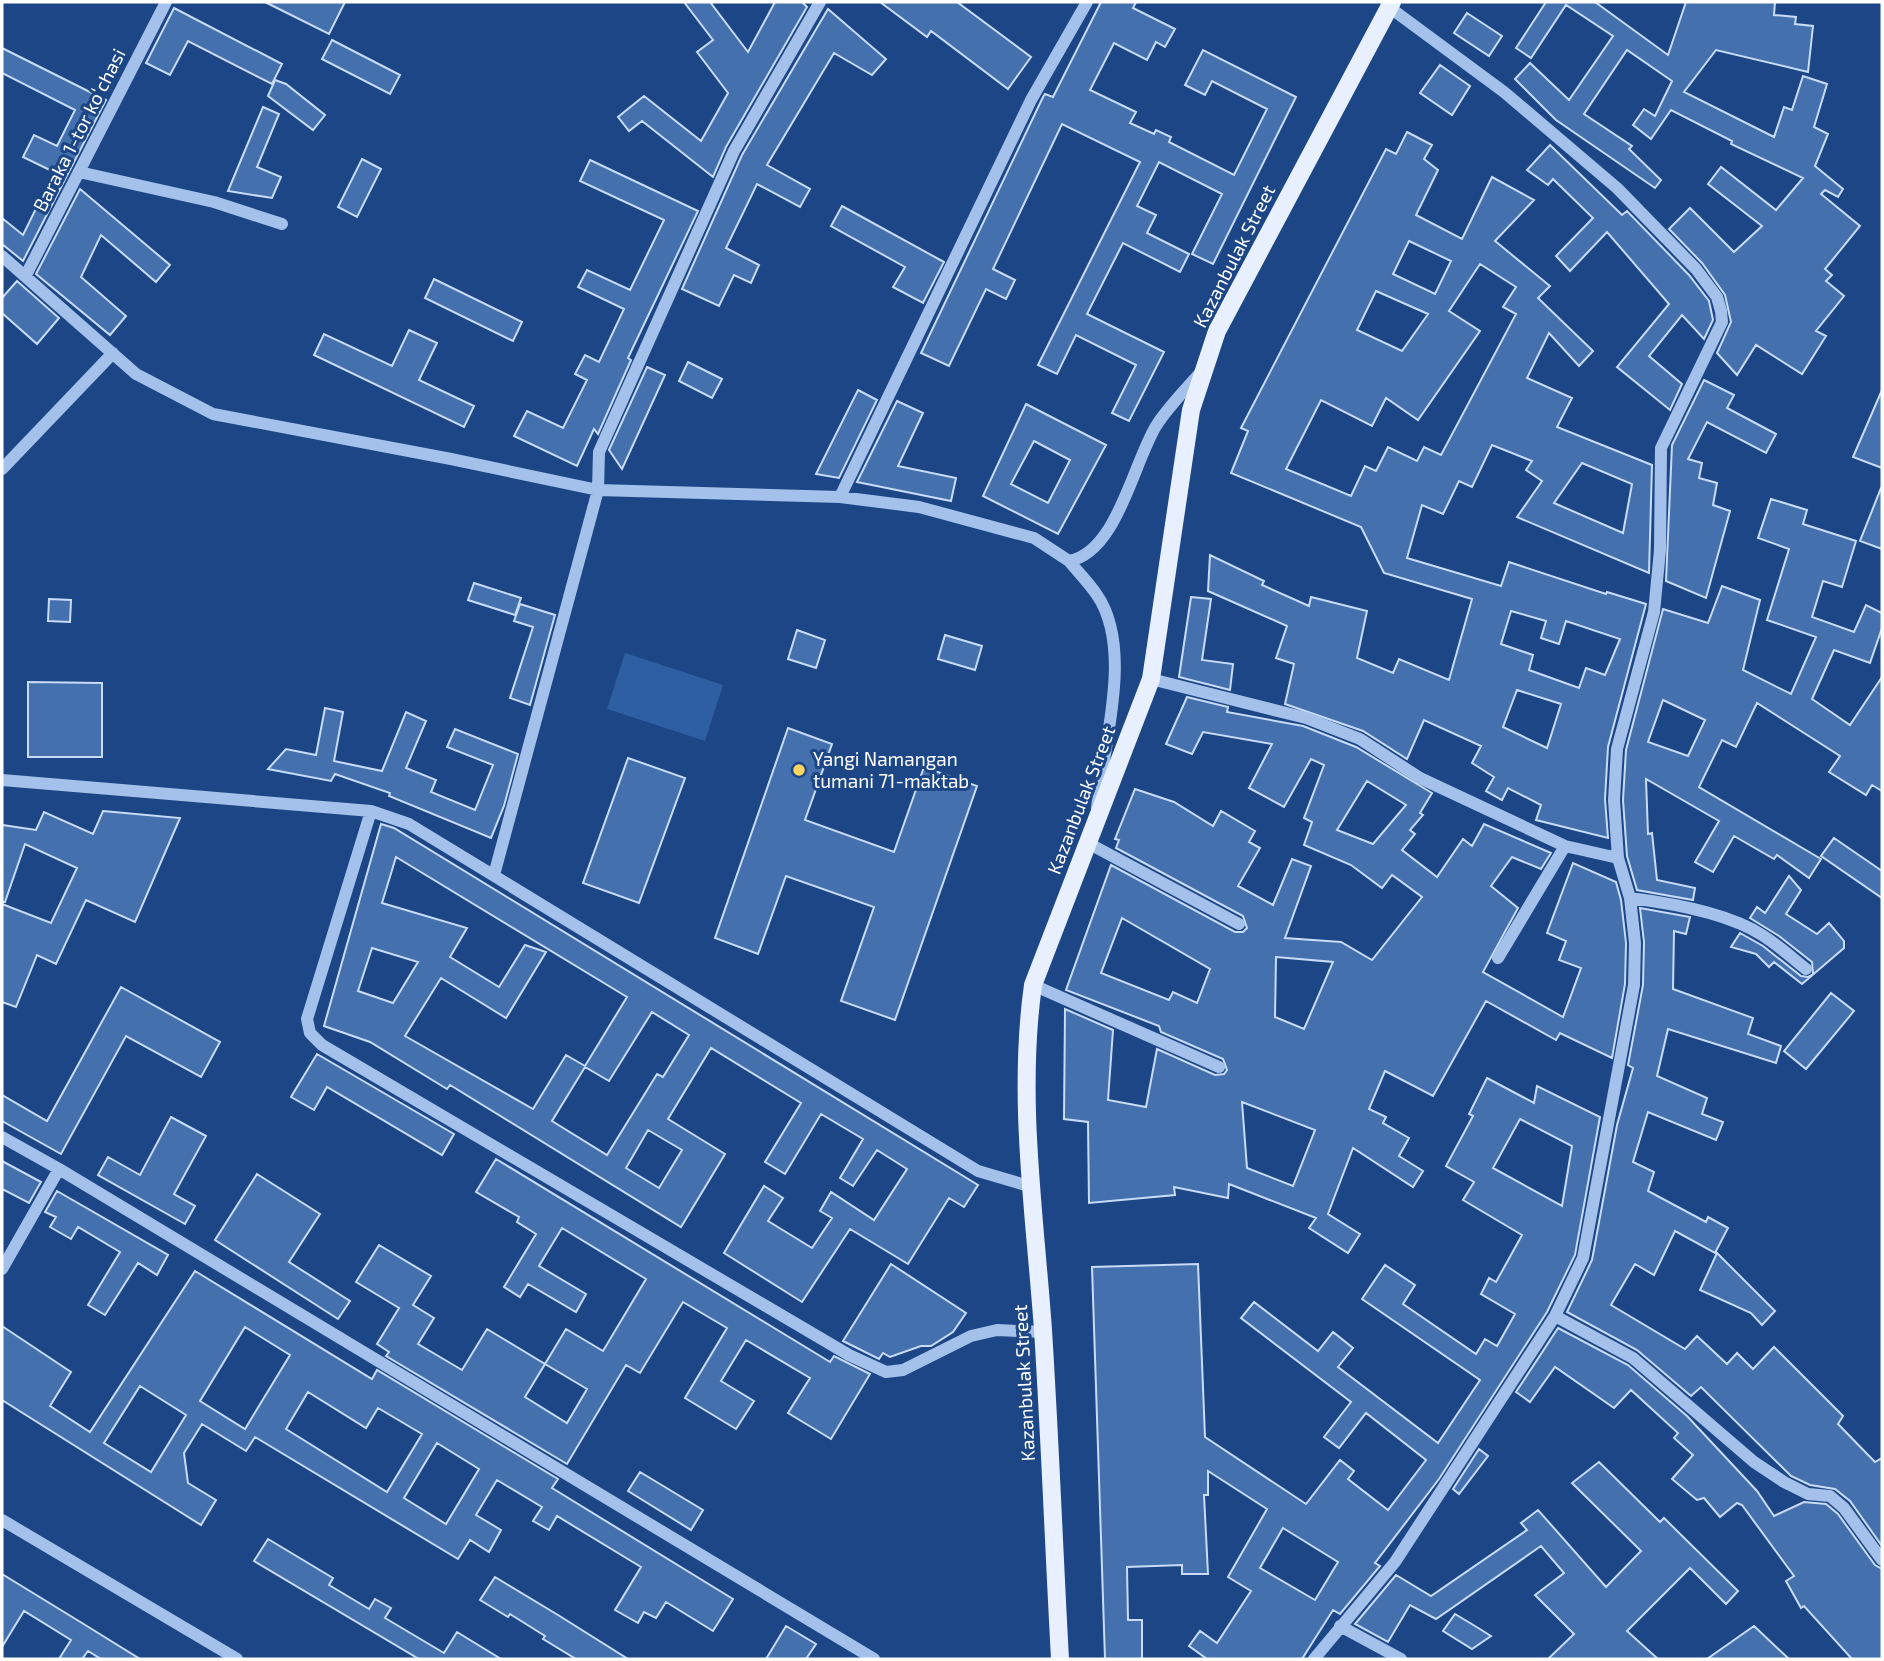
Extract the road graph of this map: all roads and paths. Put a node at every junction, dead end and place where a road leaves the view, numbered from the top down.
1 (166, 2) edge
2 (820, 2) edge
3 (1087, 2) edge
4 (1391, 5) edge
5 (79, 172) junction
6 (282, 225) dead end
7 (2, 256) edge
8 (26, 275) junction
9 (113, 353) junction
10 (1204, 368) junction
11 (2, 469) edge
12 (598, 490) junction
13 (840, 498) junction
14 (1069, 561) junction
15 (1151, 679) junction
16 (2, 780) edge
17 (371, 811) junction
18 (1096, 815) junction
19 (1086, 842) junction
20 (1565, 846) junction
21 (1618, 858) junction
22 (494, 875) junction
23 (1630, 898) junction
24 (1239, 925) dead end
25 (1498, 958) dead end
26 (1806, 969) dead end
27 (1033, 985) junction
28 (1219, 1068) dead end
29 (2, 1137) edge
30 (59, 1169) junction
31 (1032, 1187) junction
32 (2, 1269) edge
33 (1555, 1317) junction
34 (1043, 1332) junction
35 (2, 1520) edge
36 (1882, 1560) edge
37 (1340, 1626) junction
38 (237, 1659) edge
39 (874, 1659) edge
40 (1060, 1659) edge
41 (1314, 1659) edge
42 (1401, 1659) edge

1 - 5 street, Baraka 1-tor koʻchasi
2 - 12 street
3 - 13 street
4 - 10 main road, Kazanbulak Street
4 - 21 street
5 - 6 street
5 - 8 street, Baraka 1-tor koʻchasi
7 - 8 street
8 - 9 street
9 - 11 street
9 - 12 street
10 - 14 street
10 - 15 main road, Kazanbulak Street
12 - 13 street
12 - 22 street
13 - 14 street
14 - 18 street
15 - 18 main road, Kazanbulak Street
15 - 20 street
16 - 17 street
17 - 22 street
17 - 34 street
18 - 19 main road, Kazanbulak Street
19 - 24 street
19 - 27 main road, Kazanbulak Street
20 - 21 street
20 - 25 street
21 - 23 street
22 - 31 street
23 - 26 street
23 - 33 street
27 - 28 street
27 - 31 main road, Kazanbulak Street
29 - 30 street
30 - 32 street
30 - 39 street
31 - 34 main road, Kazanbulak Street
33 - 36 street
33 - 37 street
34 - 40 main road, Kazanbulak Street
35 - 38 street
37 - 41 street
37 - 42 street

